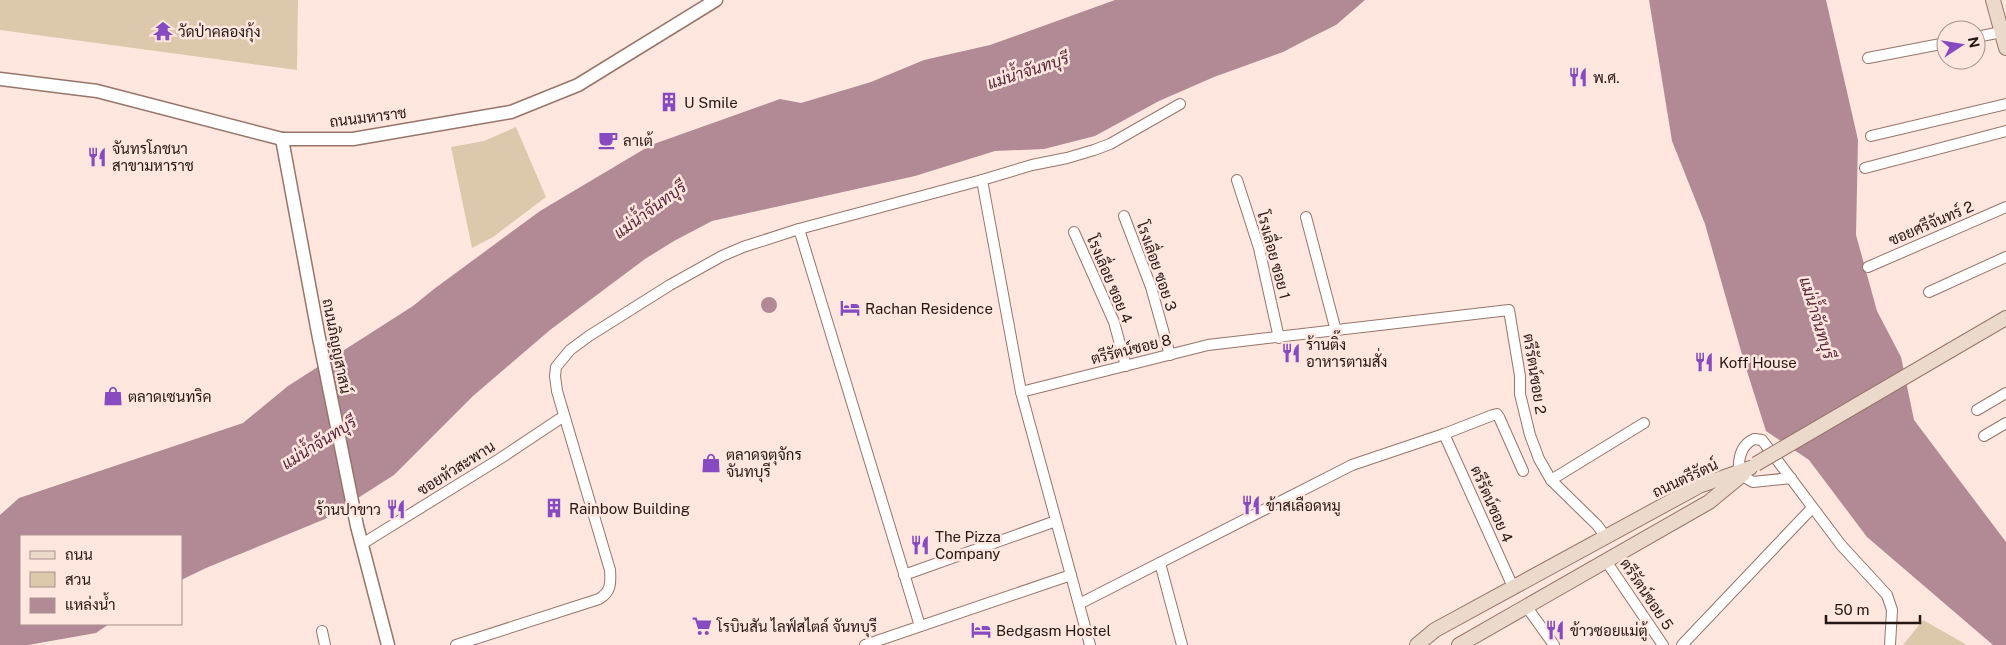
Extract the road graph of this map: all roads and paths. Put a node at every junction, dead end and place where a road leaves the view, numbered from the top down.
1 (716, 0) edge
2 (1993, 0) edge
3 (2002, 32) junction
4 (1986, 35) edge
5 (1936, 45) edge
6 (2006, 48) edge
7 (1868, 58) dead end
8 (0, 79) edge
9 (1180, 104) dead end
10 (2006, 104) edge
11 (2006, 131) edge
12 (1871, 136) dead end
13 (282, 139) junction
14 (1865, 168) dead end
15 (982, 180) junction
16 (1237, 180) dead end
17 (2006, 207) edge
18 (1124, 216) dead end
19 (1306, 217) dead end
20 (799, 229) junction
21 (1074, 232) dead end
22 (2006, 257) edge
23 (1868, 266) dead end
24 (1929, 292) dead end
25 (1509, 310) joint
26 (2006, 318) edge
27 (1336, 331) junction
28 (1279, 338) junction
29 (1170, 355) junction
30 (1126, 366) junction
31 (1021, 392) junction
32 (2006, 393) edge
33 (1977, 410) dead end
34 (564, 416) junction
35 (1644, 423) dead end
36 (2006, 423) edge
37 (1444, 434) junction
38 (1984, 436) dead end
39 (1746, 470) junction
40 (1523, 471) dead end
41 (1791, 478) junction
42 (1551, 480) junction
43 (1812, 508) junction
44 (1056, 520) junction
45 (1606, 537) junction
46 (362, 544) junction
47 (1606, 561) junction
48 (1160, 563) junction
49 (904, 575) junction
50 (1071, 575) junction
51 (1513, 587) junction
52 (1079, 604) junction
53 (1526, 606) junction
54 (920, 626) junction
55 (322, 632) dead end
56 (325, 645) edge
57 (388, 645) edge
58 (456, 645) edge
59 (865, 645) edge
60 (1090, 645) edge
61 (1182, 645) edge
62 (1417, 645) edge
63 (1459, 645) edge
64 (1554, 645) edge
65 (1663, 645) edge
66 (1682, 645) edge
67 (1890, 645) edge

1 - 13 street, ถนนมหาราช
2 - 3 main road
3 - 4 street
3 - 6 main road
5 - 7 street
8 - 13 street, ถนนมหาราช
9 - 15 street
10 - 12 street
11 - 14 street
13 - 46 street, ถนนภิญญสาสน์
15 - 20 street
15 - 31 street
16 - 28 street, โรงเลื่อย ซอย 1
17 - 23 street, ซอยศรีจันทร์ 2
18 - 29 street, โรงเลื่อย ซอย 3
19 - 27 street
20 - 34 street
20 - 49 street
21 - 30 street, โรงเลื่อย ซอย 4
22 - 24 street
25 - 27 street, ตรีรัตน์ซอย 8
25 - 42 street, ตรีรัตน์ซอย 2
26 - 39 main road, ถนนตรีรัตน์, bridge
27 - 28 street, ตรีรัตน์ซอย 8
28 - 29 street, ตรีรัตน์ซอย 8
29 - 30 street, ตรีรัตน์ซอย 8
30 - 31 street, ตรีรัตน์ซอย 8
31 - 44 street
32 - 33 street
34 - 46 street, ซอยหัวสะพาน
34 - 58 street
35 - 42 street
36 - 38 street
37 - 40 street
37 - 48 street
37 - 51 street, ตรีรัตน์ซอย 4
39 - 41 street
39 - 41 street
39 - 45 main road, ถนนตรีรัตน์
39 - 47 main road, ถนนตรีรัตน์
41 - 43 street
42 - 45 street, ตรีรัตน์ซอย 2
43 - 66 street
43 - 67 street
44 - 49 street
44 - 50 street
45 - 51 main road, ถนนตรีรัตน์
46 - 57 street, ถนนภิญญสาสน์
47 - 53 main road, ถนนตรีรัตน์
47 - 65 street, ตรีรัตน์ซอย 5
48 - 52 street
48 - 61 street
49 - 54 street
50 - 52 street
50 - 54 street
51 - 62 main road, ถนนตรีรัตน์
52 - 60 street
53 - 63 main road, ถนนตรีรัตน์
53 - 64 street
54 - 59 street
55 - 56 street

